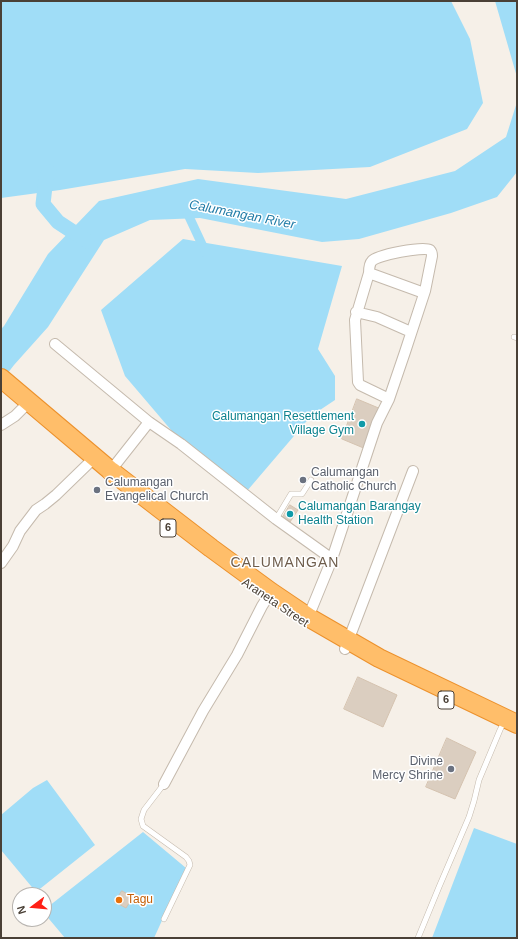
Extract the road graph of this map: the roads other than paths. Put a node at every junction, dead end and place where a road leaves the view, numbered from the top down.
1 (368, 273) junction
2 (424, 293) junction
3 (356, 312) junction
4 (411, 332) junction
5 (55, 344) dead end
6 (3, 386) edge
7 (389, 399) junction
8 (23, 408) junction
9 (149, 422) junction
10 (1, 426) edge
11 (92, 460) junction
12 (413, 471) dead end
13 (108, 473) junction
14 (311, 480) dead end
15 (276, 519) junction
16 (332, 559) junction
17 (1, 563) edge
18 (266, 600) junction
19 (307, 620) junction
20 (347, 644) junction
21 (510, 725) edge
22 (164, 784) joint
23 (164, 919) dead end
24 (418, 938) edge

1 - 2 street
1 - 2 street
1 - 3 street
2 - 4 street
3 - 4 street
3 - 7 street
4 - 7 street
5 - 9 street
6 - 8 highway
6 - 11 highway
7 - 16 street
8 - 10 street
8 - 11 highway
9 - 13 street
9 - 15 street
11 - 13 highway
11 - 17 street
12 - 20 street
13 - 18 highway
14 - 15 lane
15 - 16 street
16 - 19 street
18 - 19 highway
18 - 22 street
19 - 20 highway
20 - 21 highway
20 - 21 highway, 6
21 - 24 lane
22 - 23 lane

